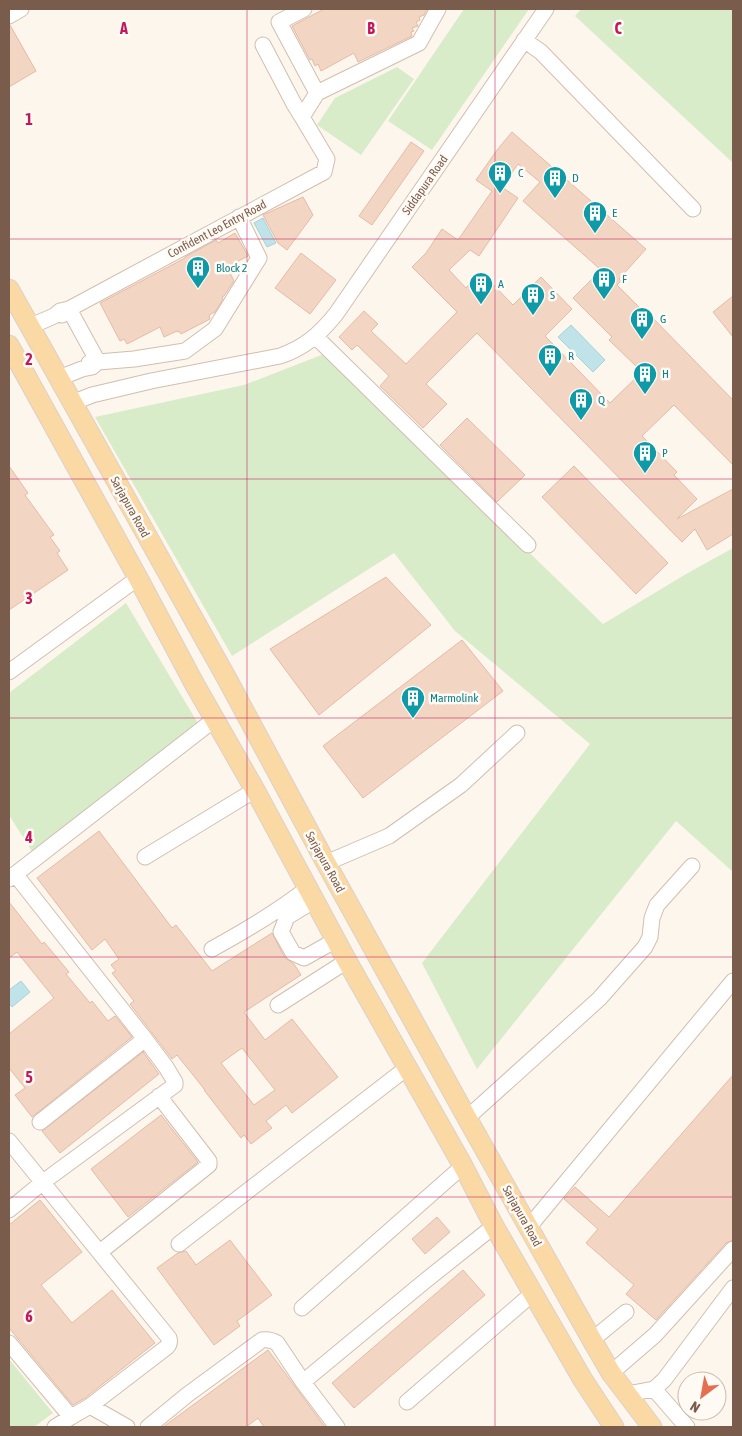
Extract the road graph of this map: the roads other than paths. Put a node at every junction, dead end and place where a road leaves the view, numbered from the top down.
1 (21, 9) edge
2 (304, 9) edge
3 (546, 9) edge
4 (440, 11) edge
5 (9, 16) edge
6 (524, 40) junction
7 (263, 45) dead end
8 (317, 93) junction
9 (302, 117) junction
10 (693, 209) dead end
11 (239, 217) junction
12 (9, 289) edge
13 (69, 309) junction
14 (31, 326) junction
15 (316, 337) junction
16 (12, 358) edge
17 (98, 362) junction
18 (59, 378) junction
19 (72, 403) junction
20 (528, 545) dead end
21 (138, 578) junction
22 (191, 615) junction
23 (165, 628) junction
24 (9, 672) edge
25 (215, 719) junction
26 (518, 732) dead end
27 (254, 790) junction
28 (145, 857) dead end
29 (326, 863) junction
30 (692, 866) dead end
31 (12, 877) edge
32 (311, 894) junction
33 (336, 940) junction
34 (212, 949) dead end
35 (347, 961) junction
36 (733, 981) edge
37 (278, 1005) dead end
38 (145, 1039) junction
39 (408, 1067) junction
40 (159, 1096) junction
41 (467, 1118) junction
42 (40, 1122) dead end
43 (9, 1141) edge
44 (14, 1160) edge
45 (463, 1166) junction
46 (43, 1182) junction
47 (9, 1210) edge
48 (494, 1226) junction
49 (528, 1228) junction
50 (179, 1244) dead end
51 (733, 1249) edge
52 (100, 1252) junction
53 (733, 1288) edge
54 (532, 1294) junction
55 (302, 1308) dead end
56 (626, 1312) dead end
57 (592, 1340) junction
58 (9, 1343) edge
59 (611, 1372) junction
60 (303, 1382) junction
61 (654, 1389) junction
62 (627, 1394) junction
63 (406, 1402) dead end
64 (90, 1406) junction
65 (71, 1417) junction
66 (55, 1427) edge
67 (128, 1427) edge
68 (148, 1427) edge
69 (337, 1427) edge
70 (614, 1427) edge
71 (652, 1427) edge
72 (687, 1427) edge

1 - 5 street
2 - 8 street
3 - 6 street, Siddapura Road
4 - 8 street
6 - 10 street
6 - 15 street, Siddapura Road
7 - 9 street, Confident Leo Entry Road
8 - 9 street
9 - 11 street, Confident Leo Entry Road
11 - 13 street, Confident Leo Entry Road
11 - 17 street
12 - 14 main road, Sarjapura Road
13 - 14 street, Confident Leo Entry Road
13 - 17 street
14 - 18 main road, Sarjapura Road
15 - 19 street, Siddapura Road
15 - 20 street
16 - 21 main road
17 - 18 street
18 - 19 main road, Sarjapura Road
19 - 22 main road, Sarjapura Road
21 - 23 main road
21 - 24 street
22 - 23 main road
22 - 29 main road, Sarjapura Road
23 - 25 main road
25 - 27 main road
25 - 31 street
26 - 29 street
27 - 28 street
27 - 32 main road
29 - 41 main road, Sarjapura Road
30 - 41 street
31 - 38 street
32 - 33 main road
32 - 33 street
32 - 34 street
33 - 35 main road
35 - 37 street
35 - 39 main road
36 - 49 street
38 - 40 street
38 - 42 street
39 - 45 main road
39 - 50 street
40 - 46 street
40 - 52 street
41 - 49 main road, Sarjapura Road
43 - 44 street
44 - 46 street
45 - 48 main road
45 - 55 street
46 - 47 street
46 - 52 street
48 - 54 main road
48 - 60 street
49 - 57 main road, Sarjapura Road
51 - 59 street
52 - 64 street
53 - 61 street
54 - 63 street
54 - 70 main road
56 - 57 street
57 - 59 main road, Sarjapura Road
58 - 65 street
59 - 62 main road, Sarjapura Road
60 - 68 street
60 - 69 street
61 - 62 street
61 - 72 street
62 - 71 main road, Sarjapura Road
64 - 65 street
64 - 67 street
65 - 66 street

